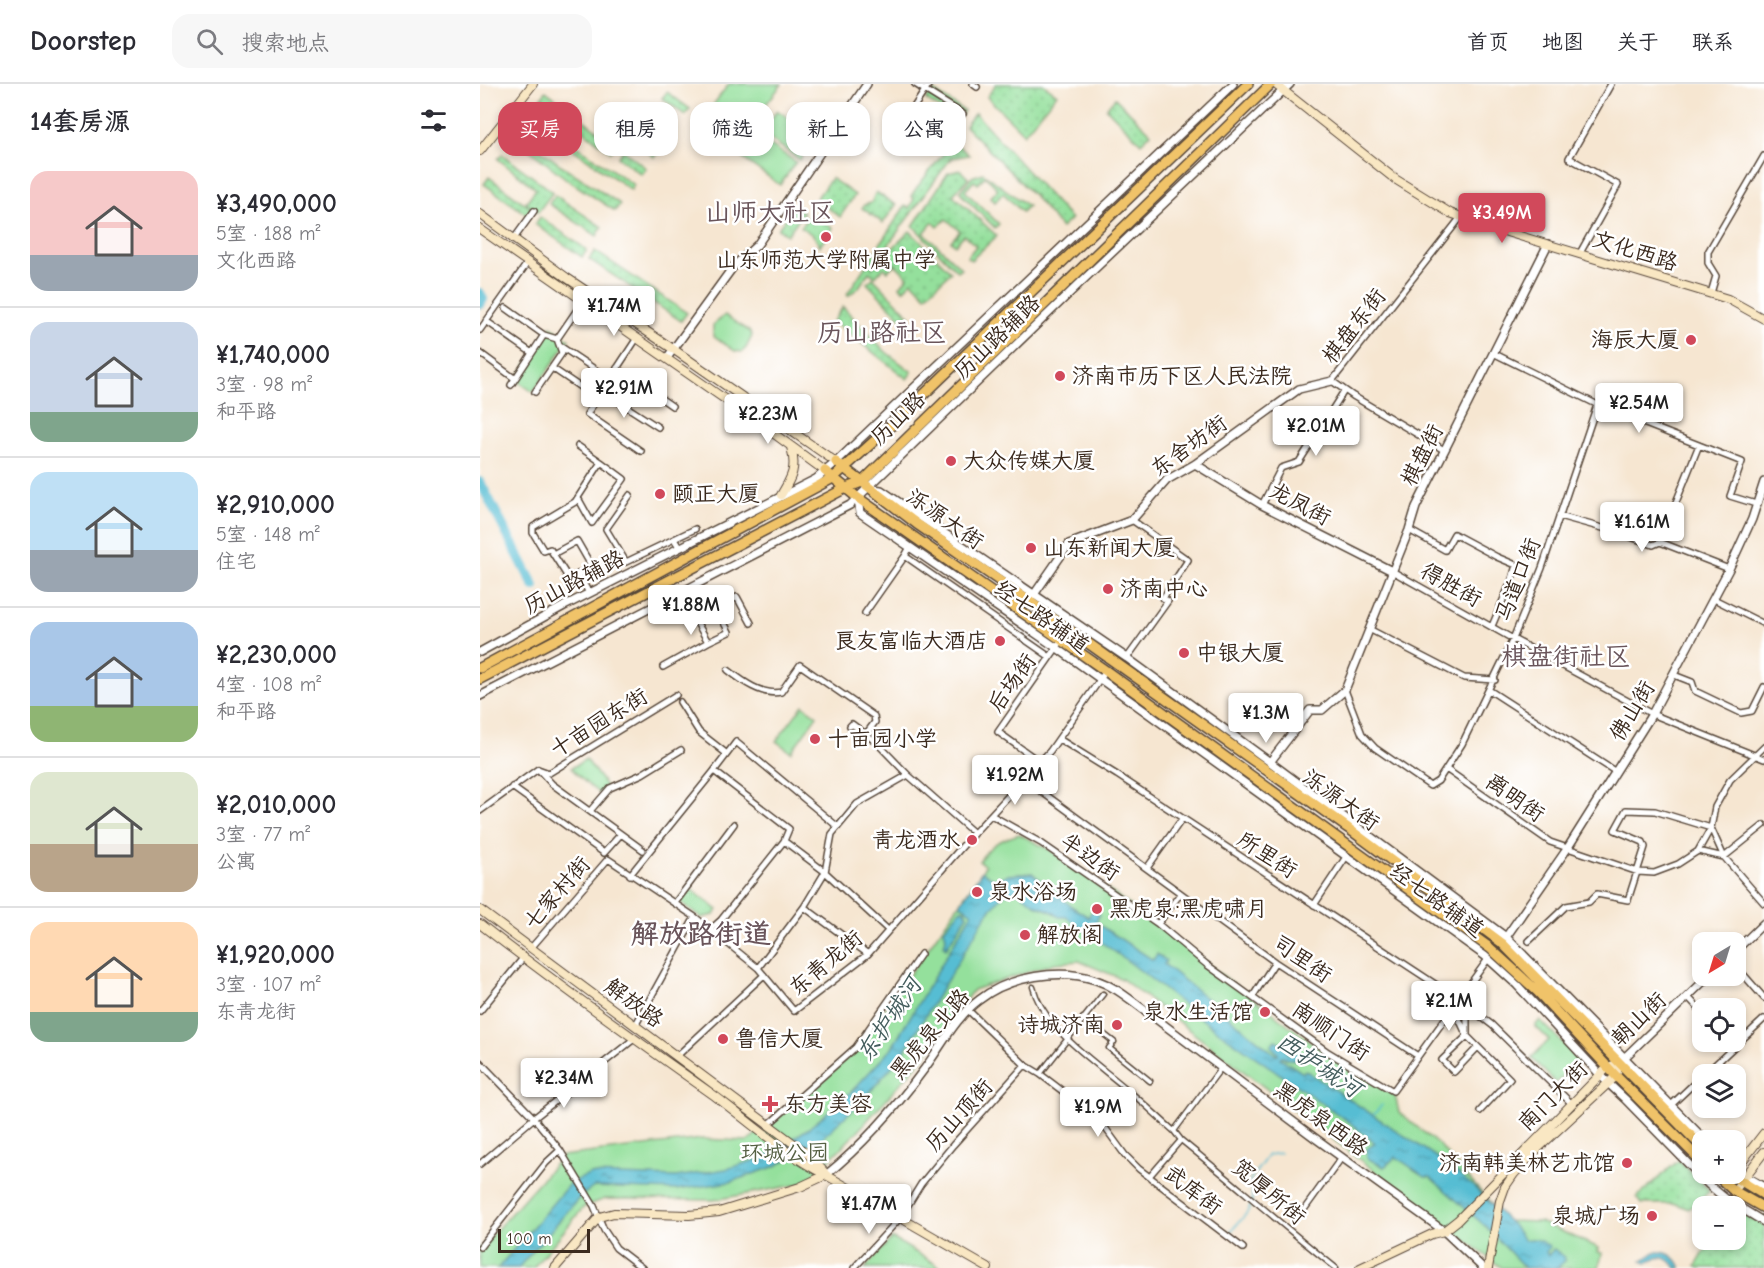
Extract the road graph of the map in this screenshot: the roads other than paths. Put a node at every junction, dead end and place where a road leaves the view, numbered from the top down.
1 (533, 84) edge
2 (867, 84) edge
3 (915, 84) edge
4 (929, 84) edge
5 (1233, 84) edge
6 (1248, 84) edge
7 (1271, 84) edge
8 (1275, 84) edge
9 (1611, 84) edge
10 (1287, 87) edge
11 (925, 90) junction
12 (917, 102) edge
13 (944, 102) edge
14 (480, 152) edge
15 (1764, 156) edge
16 (534, 212) dead end
17 (480, 214) edge
18 (1461, 217) junction
19 (480, 229) edge
20 (513, 240) junction
21 (1548, 244) junction
22 (1580, 254) junction
23 (528, 262) junction
24 (1711, 293) junction
25 (583, 301) junction
26 (506, 308) dead end
27 (1764, 319) edge
28 (486, 321) junction
29 (480, 330) edge
30 (544, 335) junction
31 (637, 338) junction
32 (557, 339) junction
33 (560, 346) junction
34 (673, 349) junction
35 (532, 352) junction
36 (480, 353) edge
37 (1493, 353) junction
38 (667, 358) junction
39 (552, 368) junction
40 (617, 368) junction
41 (602, 374) dead end
42 (514, 378) junction
43 (1332, 381) junction
44 (511, 385) dead end
45 (602, 391) junction
46 (1344, 391) junction
47 (535, 392) dead end
48 (589, 393) dead end
49 (1597, 405) junction
50 (672, 406) dead end
51 (658, 427) dead end
52 (1699, 445) junction
53 (578, 446) dead end
54 (790, 446) junction
55 (1444, 450) junction
56 (641, 451) dead end
57 (601, 462) junction
58 (1195, 464) junction
59 (840, 465) junction
60 (825, 471) junction
61 (833, 478) junction
62 (1764, 482) edge
63 (865, 485) junction
64 (846, 488) junction
65 (630, 495) dead end
66 (781, 495) junction
67 (578, 498) junction
68 (858, 498) junction
69 (1756, 504) junction
70 (1262, 505) junction
71 (1559, 516) junction
72 (1132, 520) junction
73 (695, 529) dead end
74 (1409, 530) junction
75 (674, 539) junction
76 (1660, 542) junction
77 (679, 547) junction
78 (910, 547) junction
79 (555, 553) junction
80 (905, 556) junction
81 (1729, 570) junction
82 (1392, 571) junction
83 (578, 574) junction
84 (589, 593) junction
85 (680, 593) junction
86 (1032, 597) junction
87 (1714, 599) junction
88 (865, 613) dead end
89 (751, 623) dead end
90 (1764, 624) edge
91 (1492, 626) junction
92 (1369, 629) junction
93 (1513, 639) junction
94 (708, 642) junction
95 (1059, 644) junction
96 (480, 652) edge
97 (1050, 657) junction
98 (1127, 658) junction
99 (480, 668) edge
100 (663, 668) dead end
101 (728, 670) dead end
102 (1106, 671) junction
103 (1674, 675) junction
104 (480, 679) edge
105 (1100, 680) junction
106 (1495, 680) junction
107 (1764, 687) edge
108 (1345, 690) junction
109 (1489, 690) junction
110 (676, 695) dead end
111 (480, 696) edge
112 (680, 702) dead end
113 (1652, 714) junction
114 (850, 726) dead end
115 (866, 734) junction
116 (1059, 739) junction
117 (1764, 747) edge
118 (681, 750) dead end
119 (727, 754) junction
120 (1756, 756) junction
121 (1764, 759) edge
122 (1040, 762) junction
123 (1270, 762) junction
124 (538, 769) junction
125 (1446, 769) junction
126 (714, 771) junction
127 (1616, 772) junction
128 (908, 775) junction
129 (1024, 779) junction
130 (512, 787) junction
131 (480, 811) edge
132 (590, 811) junction
133 (991, 815) junction
134 (1182, 819) junction
135 (734, 824) dead end
136 (1764, 825) edge
137 (838, 827) junction
138 (1711, 828) junction
139 (974, 833) junction
140 (621, 834) junction
141 (784, 841) junction
142 (1567, 849) junction
143 (643, 850) dead end
144 (1698, 851) junction
145 (1346, 857) junction
146 (1724, 857) junction
147 (608, 859) joint
148 (1147, 868) junction
149 (825, 872) junction
150 (1638, 872) junction
151 (630, 874) junction
152 (1180, 894) junction
153 (675, 903) junction
154 (1764, 903) edge
155 (1314, 905) junction
156 (804, 907) junction
157 (480, 910) edge
158 (695, 917) junction
159 (1764, 923) edge
160 (480, 924) edge
161 (1158, 924) junction
162 (711, 929) junction
163 (888, 930) junction
164 (1504, 940) junction
165 (1746, 940) edge
166 (1529, 941) dead end
167 (531, 948) junction
168 (868, 954) junction
169 (921, 954) dead end
170 (523, 958) junction
171 (1488, 959) junction
172 (1275, 962) junction
173 (758, 968) junction
174 (764, 975) junction
175 (1746, 977) edge
176 (1699, 986) edge
177 (1033, 987) dead end
178 (1103, 994) dead end
179 (1253, 996) junction
180 (1688, 997) junction
181 (1764, 998) edge
182 (1458, 999) junction
183 (1692, 1001) edge
184 (1135, 1003) joint
185 (1453, 1006) junction
186 (1467, 1007) junction
187 (968, 1010) junction
188 (480, 1011) edge
189 (1083, 1018) junction
190 (1764, 1019) edge
191 (636, 1026) junction
192 (1467, 1036) junction
193 (1746, 1036) edge
194 (634, 1039) junction
195 (1067, 1040) junction
196 (1478, 1047) junction
197 (1729, 1052) edge
198 (677, 1056) junction
199 (1418, 1056) junction
200 (1621, 1061) junction
201 (480, 1062) edge
202 (1716, 1064) edge
203 (1025, 1065) junction
204 (1221, 1068) junction
205 (1604, 1070) junction
206 (1040, 1074) junction
207 (1616, 1076) junction
208 (1150, 1081) dead end
209 (1608, 1083) junction
210 (1692, 1086) edge
211 (1571, 1103) junction
212 (1669, 1108) junction
213 (1480, 1111) dead end
214 (534, 1118) junction
215 (769, 1124) junction
216 (1694, 1130) edge
217 (1174, 1131) junction
218 (1764, 1133) edge
219 (1692, 1135) edge
220 (1181, 1140) junction
221 (560, 1150) junction
222 (1692, 1152) edge
223 (1764, 1152) edge
224 (1746, 1155) edge
225 (1342, 1157) junction
226 (480, 1164) edge
227 (826, 1175) junction
228 (1746, 1175) edge
229 (1149, 1177) junction
230 (1746, 1181) edge
231 (1746, 1183) edge
232 (1733, 1184) edge
233 (1739, 1184) edge
234 (1764, 1187) edge
235 (1734, 1191) junction
236 (1764, 1195) edge
237 (1764, 1208) edge
238 (1303, 1211) dead end
239 (598, 1217) junction
240 (900, 1218) junction
241 (1764, 1222) edge
242 (1444, 1231) junction
243 (480, 1247) edge
244 (1243, 1248) dead end
245 (1488, 1264) edge
246 (555, 1268) edge
247 (642, 1268) edge
248 (854, 1268) edge
249 (988, 1268) edge
250 (1336, 1268) edge
251 (1360, 1268) edge
252 (1483, 1268) edge

1 - 14 main road
2 - 34 street
3 - 11 street
4 - 11 street
5 - 59 street, 历山路辅路
6 - 59 main road, 历山路
7 - 63 main road, 历山路
8 - 10 main road, 文化西路
9 - 22 street
10 - 18 main road, 文化西路
10 - 63 street, 历山路辅路
11 - 12 street
11 - 13 street
15 - 24 street
16 - 20 street
17 - 20 main road
18 - 21 main road, 文化西路
18 - 43 street, 棋盘东街
19 - 23 main road
20 - 34 main road
21 - 22 main road, 文化西路
21 - 37 street, 棋盘街
22 - 24 main road, 文化西路
23 - 25 main road
23 - 28 street
24 - 27 main road, 文化西路
25 - 31 main road
25 - 32 street
26 - 30 street
28 - 29 street
28 - 35 street
30 - 32 street
30 - 35 street
31 - 38 main road
31 - 40 street
32 - 33 street
33 - 39 street
33 - 41 street
34 - 38 street
34 - 59 main road
35 - 42 street
36 - 42 street
37 - 49 street
37 - 55 street, 棋盘街
38 - 54 main road
39 - 47 street
39 - 48 street
40 - 45 street
40 - 50 street
42 - 44 street
43 - 46 street, 棋盘东街
43 - 58 street, 东舍坊街
45 - 51 street
45 - 56 street
46 - 55 street, 棋盘东街
46 - 70 street
49 - 52 street
49 - 71 street, 马道口街
52 - 69 street
52 - 76 street
53 - 57 street
54 - 60 main road
54 - 66 main road
55 - 74 street, 棋盘街
57 - 67 street
57 - 67 street
58 - 70 street, 龙凤街
58 - 72 street, 东舍坊街
59 - 60 street, 历山路辅路
59 - 61 main road, 历山路
59 - 63 main road, 泺源大街
60 - 61 main road, 泺源大街
60 - 66 street, 历山路辅路
61 - 64 main road, 泺源大街
61 - 99 main road, 历山路
62 - 69 street, 佛山街
63 - 64 main road, 历山路
63 - 68 street, 历山路辅路
63 - 86 main road, 泺源大街
64 - 68 main road, 泺源大街
64 - 104 main road, 历山路
65 - 75 street
66 - 77 street, 历山路辅路
67 - 79 street
68 - 78 street, 经七路辅道
68 - 85 street, 历山路辅路
68 - 95 main road, 泺源大街
69 - 81 street, 佛山街
70 - 82 street, 龙凤街
71 - 76 street
71 - 93 street, 马道口街
72 - 86 street, 东舍坊街
72 - 98 street
73 - 75 street
74 - 82 street, 棋盘街
74 - 91 street, 马道口街
75 - 77 street
76 - 81 street
77 - 84 street, 历山路辅路
78 - 80 street
78 - 95 street, 经七路辅道
79 - 83 street
79 - 83 street
80 - 88 street
80 - 97 street
81 - 87 street, 佛山街
82 - 91 street, 得胜街
82 - 92 street, 棋盘街
83 - 84 street
84 - 96 street, 历山路辅路
85 - 94 street
85 - 111 street, 历山路辅路
86 - 98 street, 经七路辅道
86 - 164 main road, 泺源大街
87 - 90 street
87 - 103 street, 佛山街
89 - 94 street
91 - 93 street, 得胜街
92 - 106 street
92 - 108 street, 棋盘街
93 - 106 street, 马道口街
93 - 113 street, 得胜街
94 - 100 street
95 - 97 street, 后场街
95 - 102 main road, 泺源大街
95 - 105 street, 经七路辅道
97 - 122 street, 后场街
98 - 123 street, 经七路辅道
101 - 115 street
102 - 105 street, 东青龙街
102 - 205 main road, 泺源大街
103 - 107 street
103 - 113 street, 佛山街
105 - 116 street, 东青龙街
105 - 145 street, 经七路辅道
106 - 109 street, 马道口街
108 - 123 street
108 - 125 street, 马道口街
109 - 125 street, 马道口街
109 - 127 street
110 - 124 street, 十亩园东街
112 - 119 street, 十亩园东街
113 - 120 street, 得胜街
113 - 127 street, 佛山街
114 - 115 street
115 - 128 street
116 - 122 street, 东青龙街
116 - 134 street, 所里街
117 - 120 street
118 - 132 street
119 - 126 street
119 - 137 street
120 - 121 street, 得胜街
120 - 138 street
122 - 129 street, 东青龙街
123 - 164 street, 经七路辅道
124 - 130 street, 十亩园东街
124 - 132 street
125 - 142 street, 离明街
126 - 141 street
126 - 151 street
127 - 142 street, 佛山街
128 - 137 street
128 - 139 street
129 - 133 street, 东青龙街
129 - 148 street, 司里街
130 - 131 street, 十亩园东街
130 - 140 street
132 - 140 street
133 - 139 street, 东青龙街
133 - 161 street, 半边街
134 - 148 street
134 - 155 street, 所里街
135 - 153 street
136 - 146 street
137 - 149 street
138 - 144 street
138 - 146 street
138 - 150 street
139 - 163 street, 东青龙街
140 - 143 street
141 - 149 street
141 - 162 street
142 - 150 street, 离明街
142 - 164 street, 佛山街
144 - 146 street
144 - 150 street
145 - 155 street
145 - 171 street, 经七路辅道
146 - 154 street
147 - 151 street, 东青龙街
147 - 167 street, 七家村街
148 - 152 street, 司里街
149 - 156 street
149 - 163 street
150 - 166 street
151 - 153 street, 东青龙街
152 - 161 street
152 - 172 street, 司里街
153 - 158 street, 东青龙街
155 - 182 street, 所里街
156 - 168 street
156 - 173 street
157 - 167 main road, 解放路
158 - 162 street, 东青龙街
158 - 191 street
159 - 165 street
160 - 170 main road, 解放路
161 - 179 street, 半边街
162 - 173 street, 东青龙街
163 - 168 street, 东青龙街
164 - 200 main road, 泺源大街
167 - 191 main road, 解放路
168 - 174 street, 东青龙街
169 - 215 street
170 - 188 street
170 - 194 main road, 解放路
171 - 182 street
171 - 205 street, 经七路辅道
172 - 179 street
172 - 199 street, 司里街
173 - 174 street, 东青龙街
174 - 198 street
175 - 181 street
176 - 180 street, 朝山街
177 - 195 street
178 - 189 street
179 - 199 street, 南顺门街
180 - 183 street
180 - 200 street, 朝山街
182 - 185 street
182 - 186 street, 所里街
184 - 187 street, 黑虎泉北路
184 - 204 street, 黑虎泉西路
185 - 192 street
185 - 199 street
186 - 192 street
186 - 211 street, 所里街
187 - 203 street, 武库街
187 - 227 street, 黑虎泉北路
189 - 195 street
189 - 208 street
190 - 193 street
191 - 198 main road, 解放路
192 - 196 street
192 - 196 street
194 - 214 street
194 - 227 main road, 解放路
195 - 206 street
195 - 217 street
196 - 213 street
197 - 202 street
198 - 215 main road, 解放路
200 - 205 main road, 南门大街
200 - 207 main road, 南门大街
200 - 212 main road, 泺源大街
201 - 214 street
203 - 206 street, 武库街
203 - 240 street, 历山顶街
204 - 217 street
204 - 225 street, 黑虎泉西路
205 - 207 main road, 泺源大街
205 - 209 street, 经七路辅道
205 - 211 main road, 南门大街
206 - 229 street, 武库街
207 - 209 main road, 南门大街
207 - 222 main road, 泺源大街
209 - 241 street, 经七路辅道
209 - 245 main road, 南门大街
210 - 212 street
211 - 242 main road, 南门大街
212 - 216 street
212 - 219 main road, 泺源大街
214 - 221 street
214 - 226 street
215 - 227 main road, 解放路
217 - 220 street, 宽厚所街
218 - 224 main road
220 - 229 street
220 - 250 street, 宽厚所街
221 - 239 street
221 - 243 street
223 - 228 main road
225 - 238 street
225 - 242 street, 黑虎泉西路
227 - 239 main road, 黑虎泉北路
227 - 240 main road
229 - 244 street, 武库街
230 - 234 street
231 - 236 main road
232 - 235 main road
233 - 235 main road
235 - 237 main road
239 - 246 main road
239 - 247 street
240 - 248 street, 历山顶街
240 - 249 main road
242 - 251 main road
242 - 252 street, 黑虎泉西路

